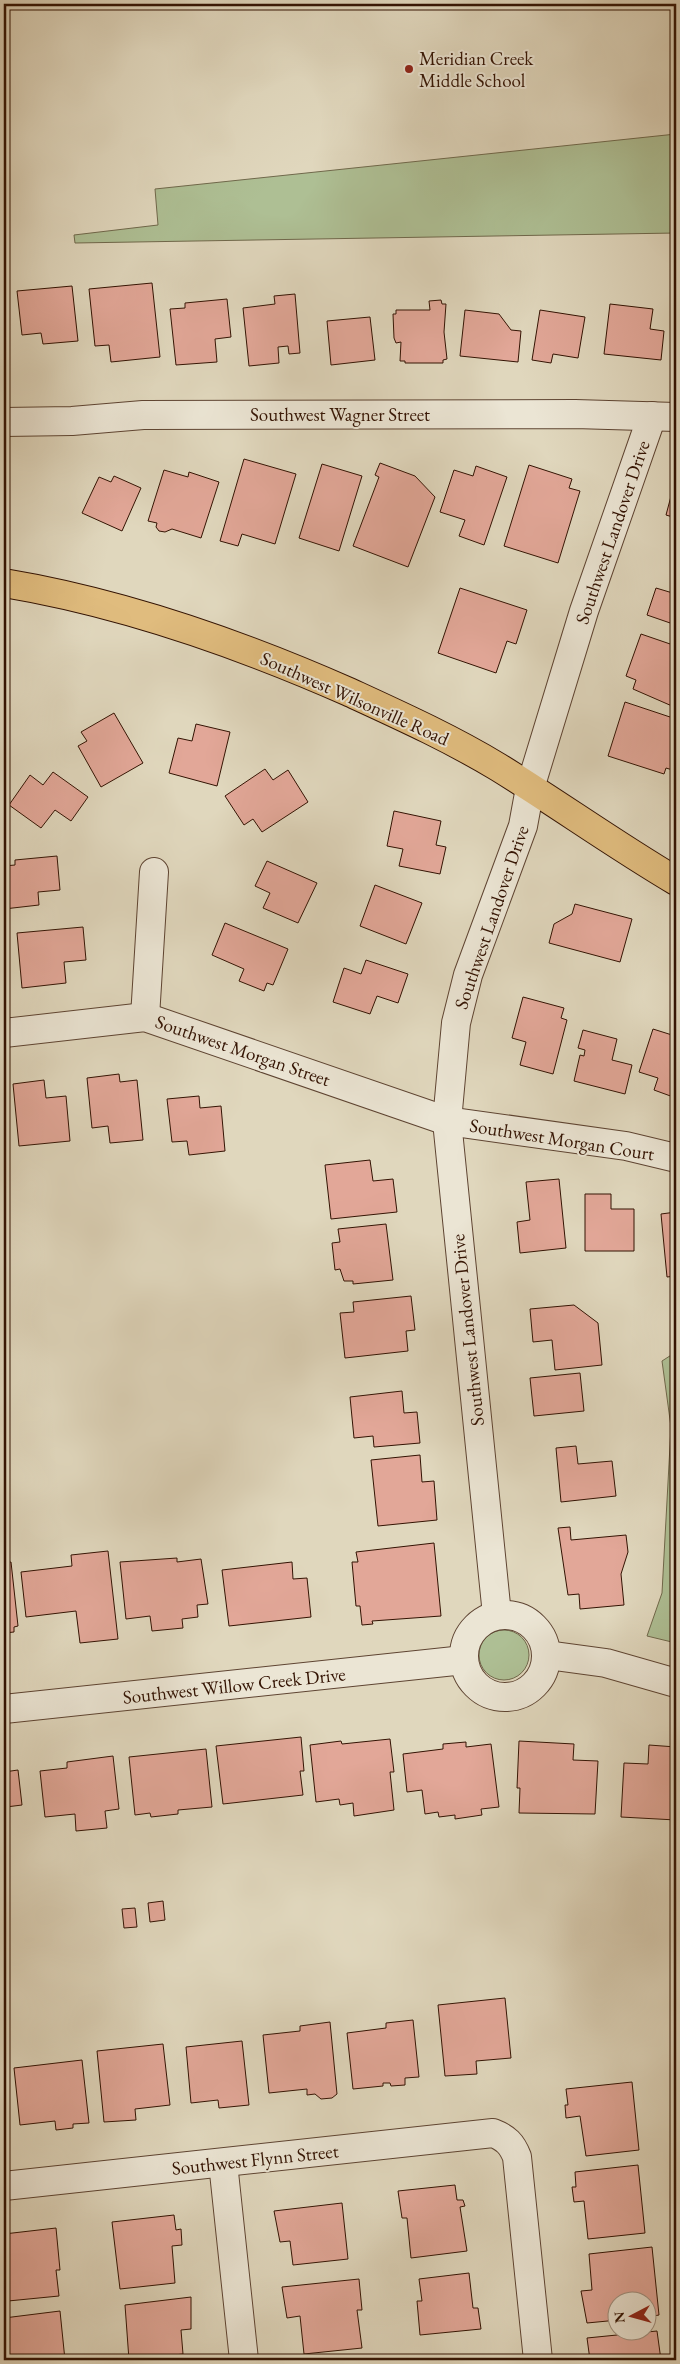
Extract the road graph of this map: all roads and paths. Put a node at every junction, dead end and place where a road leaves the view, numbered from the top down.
1 (664, 417) edge
2 (4, 422) edge
3 (4, 583) edge
4 (530, 788) junction
5 (154, 872) dead end
6 (676, 881) edge
7 (145, 1016) junction
8 (4, 1032) edge
9 (447, 1121) junction
10 (676, 1158) edge
11 (497, 1615) junction
12 (547, 1655) junction
13 (464, 1660) junction
14 (676, 1683) edge
15 (4, 1709) edge
16 (223, 2163) junction
17 (4, 2186) edge
18 (244, 2360) edge
19 (538, 2360) edge

1 - 2 street, Southwest Wagner Street
1 - 4 street, Southwest Landover Drive
3 - 4 main road, Southwest Wilsonville Road
4 - 6 main road, Southwest Wilsonville Road
4 - 9 street, Southwest Landover Drive
5 - 7 street
7 - 8 street, Southwest Morgan Street
7 - 9 street, Southwest Morgan Street
9 - 10 street, Southwest Morgan Court
9 - 11 street, Southwest Landover Drive
11 - 12 street
11 - 13 street
12 - 13 street
12 - 14 street
13 - 15 street, Southwest Willow Creek Drive
16 - 17 street, Southwest Flynn Street
16 - 18 street
16 - 19 street, Southwest Flynn Street

